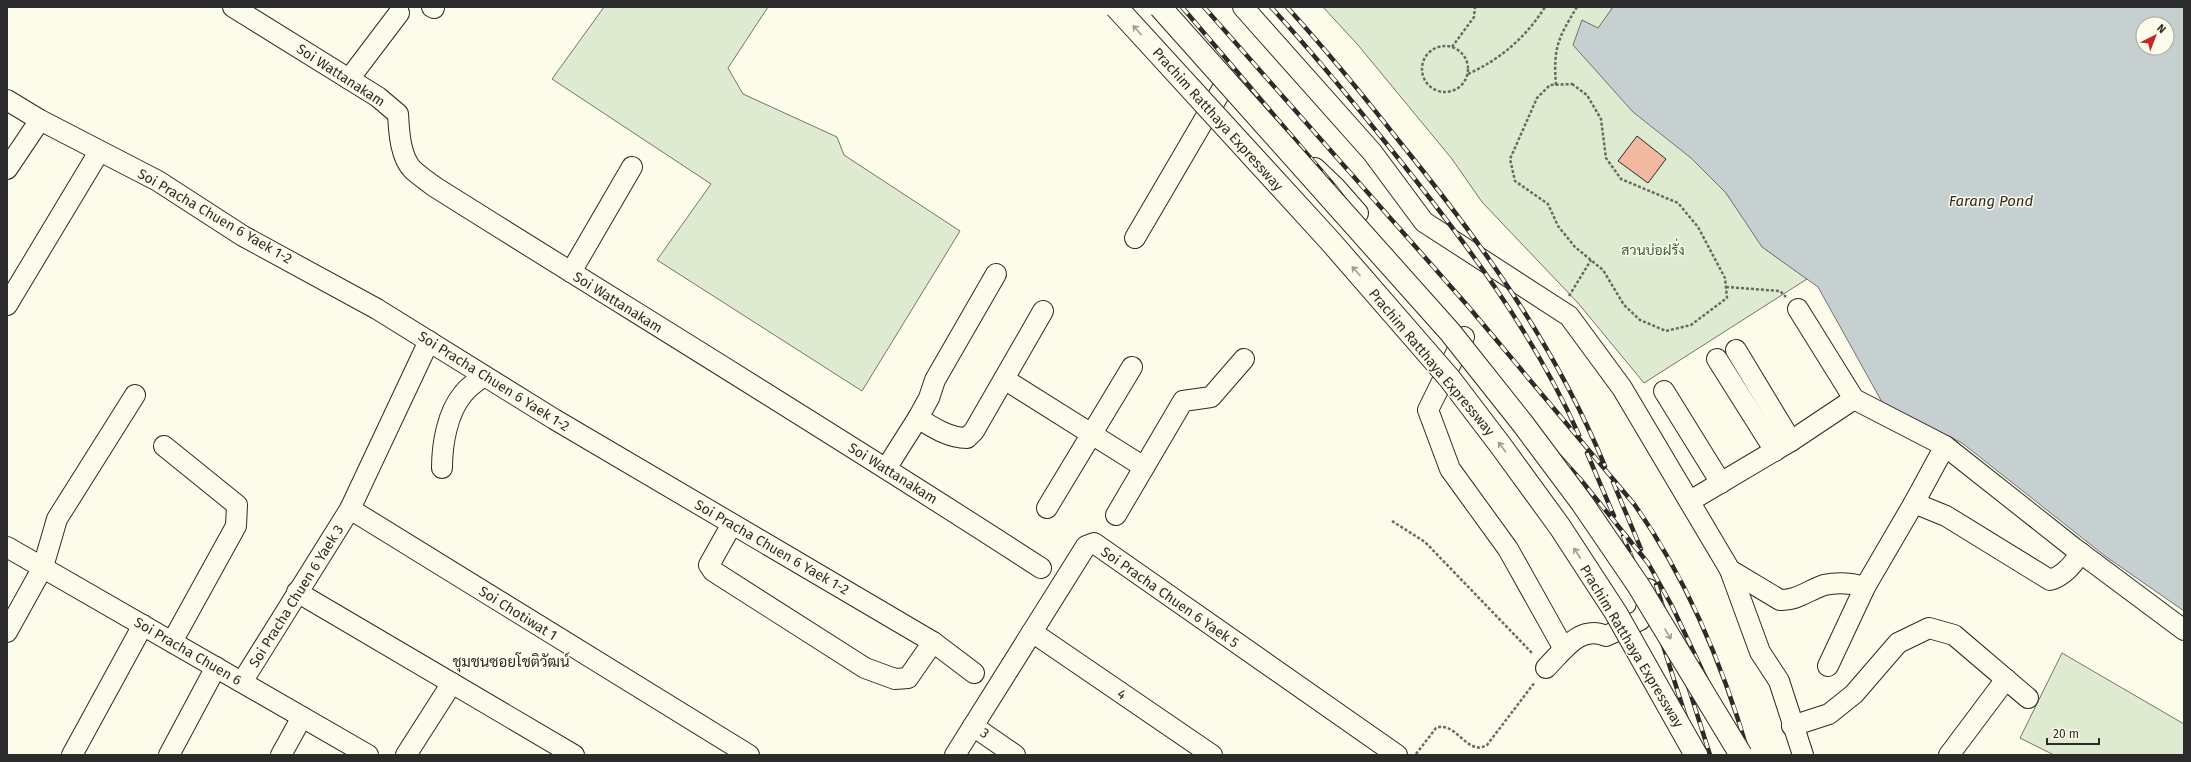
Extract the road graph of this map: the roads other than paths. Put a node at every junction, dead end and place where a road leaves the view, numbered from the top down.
1 (233, 7) edge
2 (1116, 7) edge
3 (1160, 7) edge
4 (1243, 7) edge
5 (399, 13) dead end
6 (349, 79) junction
7 (1228, 79) junction
8 (7, 100) edge
9 (40, 120) junction
10 (99, 152) junction
11 (632, 167) dead end
12 (7, 169) edge
13 (1135, 238) dead end
14 (571, 272) junction
15 (996, 274) dead end
16 (7, 305) edge
17 (1798, 309) road end
18 (1044, 311) dead end
19 (1464, 338) junction
20 (429, 341) junction
21 (1736, 350) dead end
22 (1244, 359) dead end
23 (1718, 360) dead end
24 (1132, 367) dead end
25 (484, 376) junction
26 (1004, 379) junction
27 (1664, 391) dead end
28 (135, 395) dead end
29 (1854, 399) junction
30 (918, 418) junction
31 (1092, 433) junction
32 (164, 446) dead end
33 (1783, 446) junction
34 (1945, 446) junction
35 (887, 467) junction
36 (1144, 467) junction
37 (442, 468) dead end
38 (1721, 482) junction
39 (1690, 501) junction
40 (1914, 503) junction
41 (1047, 508) dead end
42 (350, 509) junction
43 (1116, 515) dead end
44 (732, 524) junction
45 (7, 547) edge
46 (2080, 553) junction
47 (43, 567) junction
48 (1041, 568) dead end
49 (1730, 570) junction
50 (1865, 587) junction
51 (296, 592) junction
52 (143, 625) junction
53 (2184, 630) edge
54 (7, 632) edge
55 (1032, 632) junction
56 (172, 642) junction
57 (933, 642) junction
58 (1564, 649) junction
59 (1828, 666) dead end
60 (216, 667) junction
61 (1546, 668) road end
62 (974, 673) dead end
63 (2006, 679) junction
64 (242, 682) junction
65 (452, 683) junction
66 (2028, 698) dead end
67 (302, 717) junction
68 (973, 726) junction
69 (1792, 726) junction
70 (72, 755) edge
71 (169, 755) edge
72 (281, 755) edge
73 (368, 755) edge
74 (406, 755) edge
75 (574, 755) edge
76 (749, 755) edge
77 (955, 755) edge
78 (1016, 755) edge
79 (1212, 755) edge
80 (1397, 755) edge
81 (1696, 755) edge
82 (1741, 755) edge
83 (1803, 755) edge
84 (1949, 755) edge

1 - 6 street, Soi Wattanakam
81 -> 2 highway, Prachim Ratthaya Expressway, bridge
3 - 7 street
3 -> 82 highway, bridge
4 - 39 street
5 - 6 street
6 - 14 street, Soi Wattanakam
7 - 13 street
7 - 19 street
8 - 9 street, Soi Pracha Chuen 6 Yaek 1-2
9 - 10 street, Soi Pracha Chuen 6 Yaek 1-2
9 - 12 street
10 - 16 street
10 - 20 street, Soi Pracha Chuen 6 Yaek 1-2
11 - 14 street
14 - 35 street, Soi Wattanakam
15 - 30 street
17 - 29 street
18 - 26 street
19 - 58 street
19 - 58 street
20 - 25 street, Soi Pracha Chuen 6 Yaek 1-2
20 - 42 street, Soi Pracha Chuen 6 Yaek 3
21 - 33 street
22 - 36 street
23 - 33 street
24 - 31 street
25 - 37 street
25 - 44 street, Soi Pracha Chuen 6 Yaek 1-2
26 - 30 street
26 - 31 street
27 - 38 street
28 - 47 street
29 - 33 street
29 - 34 street
30 - 35 street
31 - 36 street
31 - 41 street
32 - 56 street
33 - 38 street
34 - 40 street
34 - 46 street
35 - 48 street, Soi Wattanakam
36 - 43 street
38 - 39 street
39 - 49 street
40 - 46 street
40 - 50 street
42 - 51 street, Soi Pracha Chuen 6 Yaek 3
42 - 76 street, Soi Chotiwat 1
44 - 57 street, Soi Pracha Chuen 6 Yaek 1-2
44 - 57 street
45 - 47 street, Soi Pracha Chuen 6
46 - 53 street
47 - 52 street, Soi Pracha Chuen 6
47 - 54 street
49 - 50 street
49 - 69 street
50 - 59 street
51 - 64 street, Soi Pracha Chuen 6 Yaek 3
51 - 65 street
52 - 56 street, Soi Pracha Chuen 6
52 - 70 street
55 - 68 street, Soi Pracha Chuen 6 Yaek 5
55 - 79 street, 4
55 - 80 street, Soi Pracha Chuen 6 Yaek 5
56 - 60 street, Soi Pracha Chuen 6
57 - 62 street, Soi Pracha Chuen 6 Yaek 1-2
58 - 61 street
60 - 64 street, Soi Pracha Chuen 6
60 - 71 street
63 - 66 street
63 - 69 street
63 - 84 street
64 - 67 street, Soi Pracha Chuen 6
65 - 74 street
65 - 75 street
67 - 72 street
67 - 73 street, Soi Pracha Chuen 6
68 - 77 street, Soi Pracha Chuen 6 Yaek 5
68 - 78 street, 3
69 - 83 street

